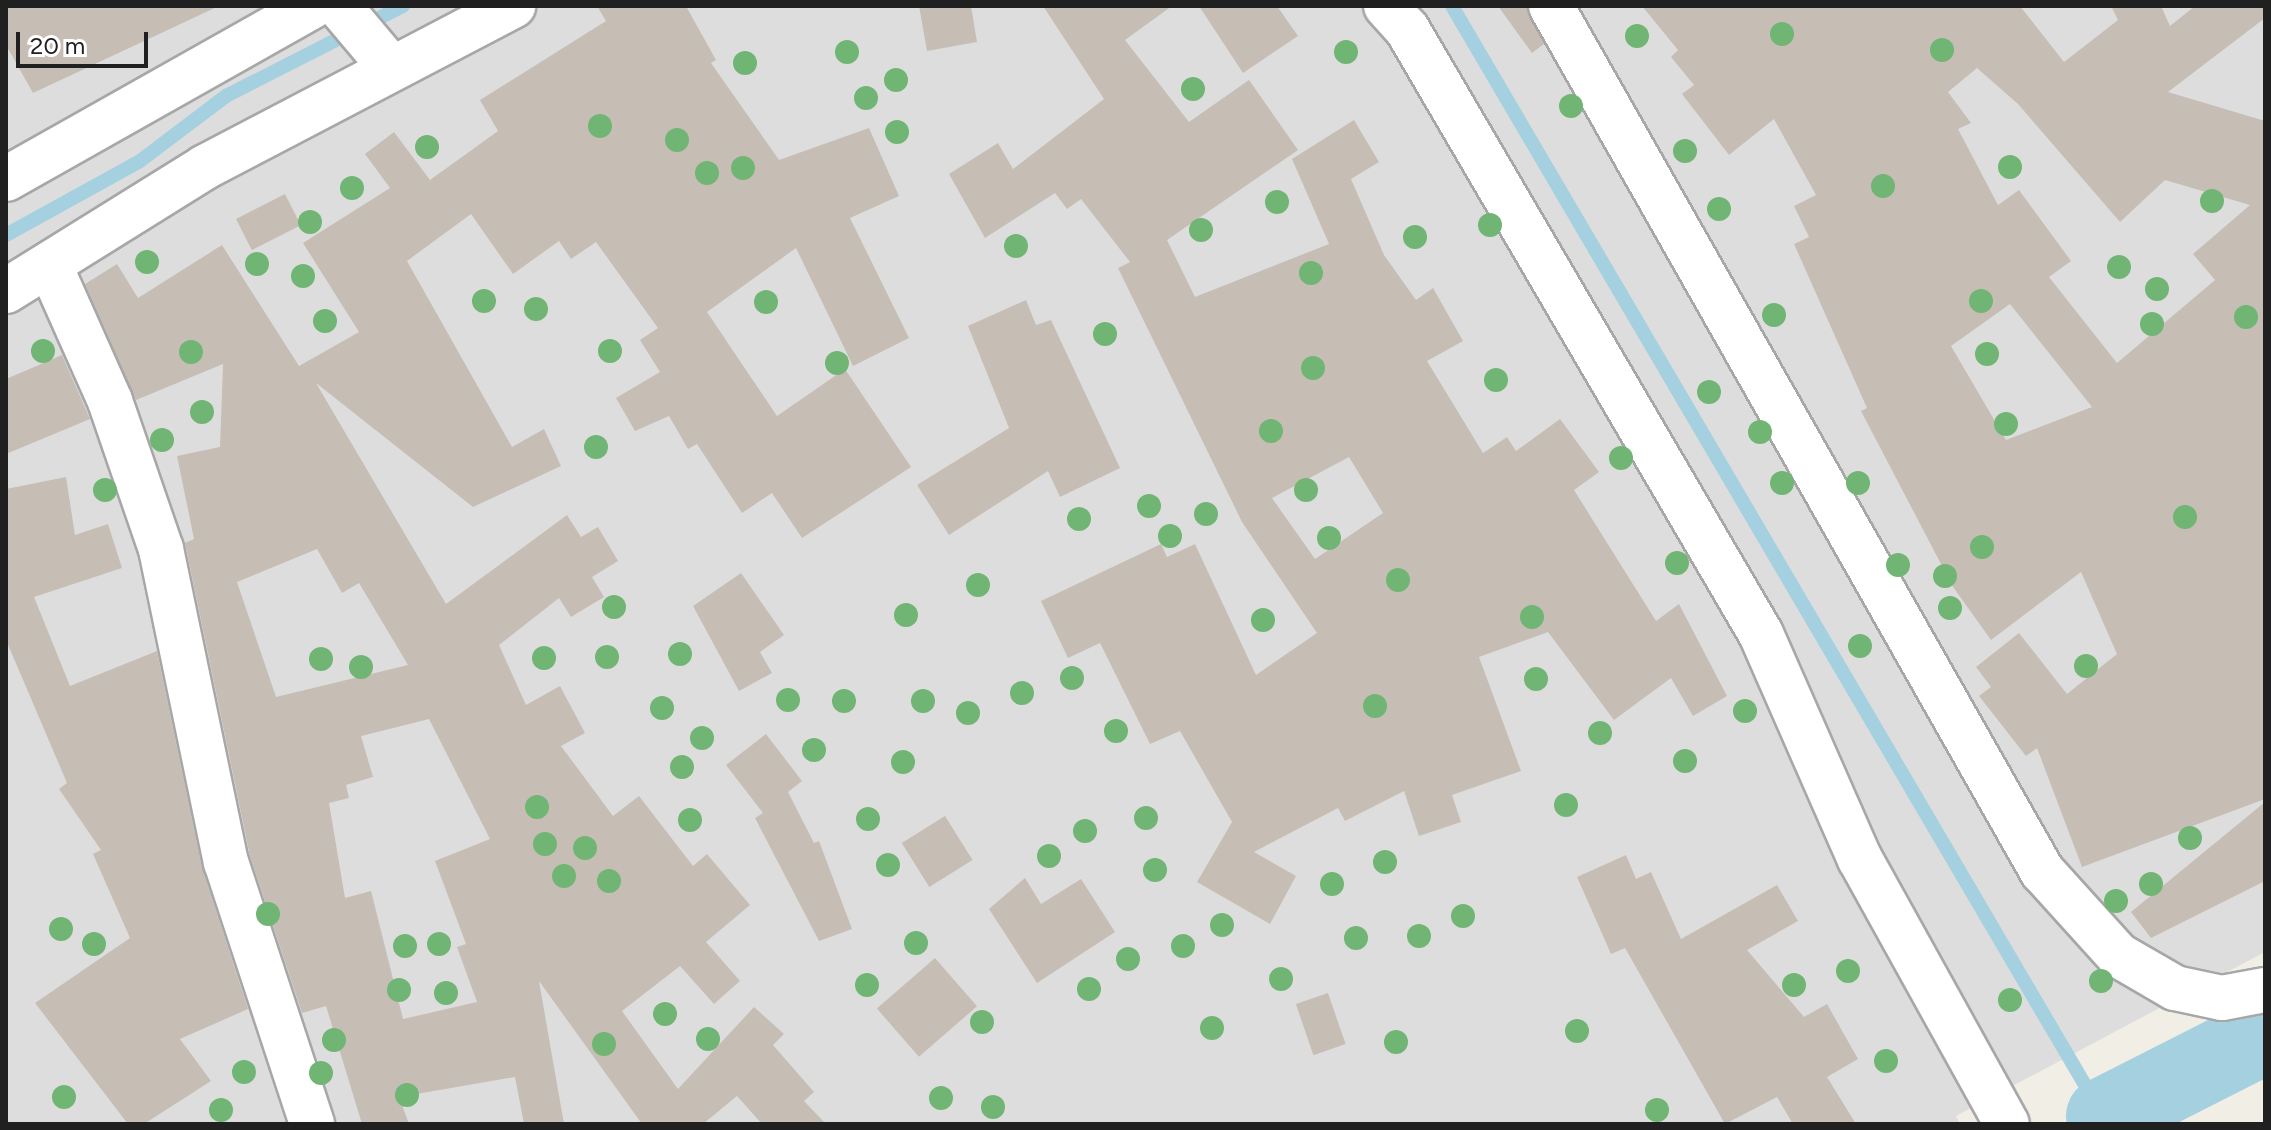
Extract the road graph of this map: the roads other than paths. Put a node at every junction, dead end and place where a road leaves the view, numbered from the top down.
1 (313, 6) edge
2 (339, 6) edge
3 (513, 6) edge
4 (1386, 6) edge
5 (1551, 6) edge
6 (392, 69) junction
7 (6, 179) edge
8 (50, 266) junction
9 (6, 291) edge
10 (2265, 990) edge
11 (312, 1124) edge
12 (2007, 1124) edge

1 - 7 street
2 - 6 street
3 - 6 street
4 - 12 street
5 - 10 street
6 - 8 street
8 - 9 street
8 - 11 street

